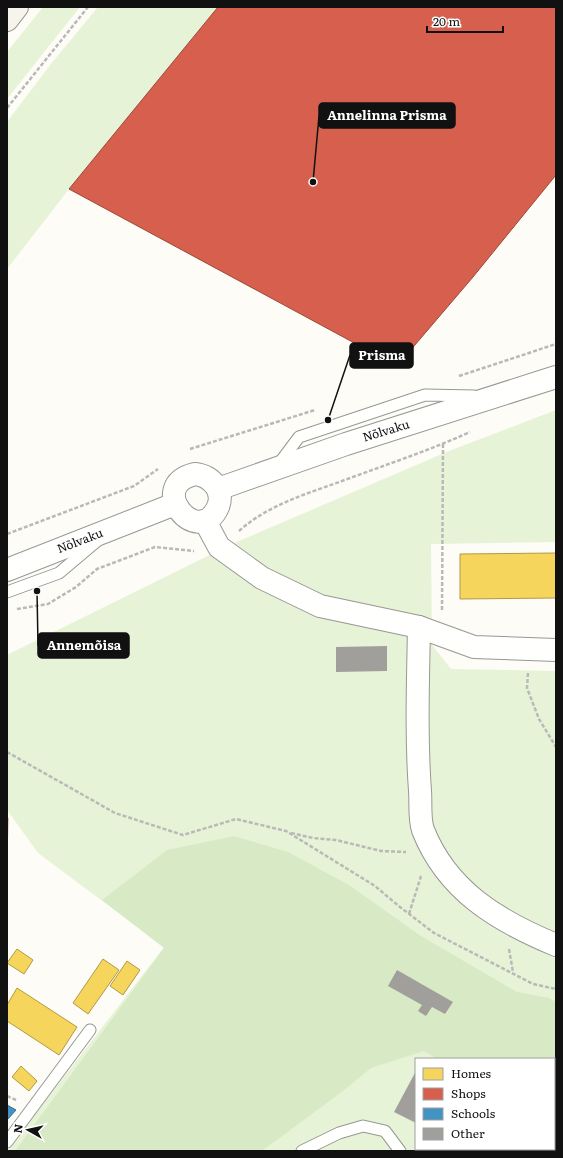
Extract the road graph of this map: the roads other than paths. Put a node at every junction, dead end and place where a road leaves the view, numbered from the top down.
1 (17, 7) edge
2 (7, 20) edge
3 (556, 377) edge
4 (218, 489) junction
5 (175, 504) junction
6 (205, 521) junction
7 (112, 528) junction
8 (7, 570) edge
9 (7, 592) edge
10 (419, 627) junction
11 (556, 650) edge
12 (556, 945) edge
13 (90, 1030) dead end
14 (7, 1142) edge
15 (302, 1151) edge
16 (400, 1151) edge

1 - 2 main road
3 - 4 street, Nõlvaku
4 - 5 street
4 - 6 street
5 - 6 street
5 - 7 street, Nõlvaku
6 - 10 street
7 - 8 street, Nõlvaku
7 - 9 lane
10 - 11 street
10 - 12 street
13 - 14 lane
15 - 16 lane

